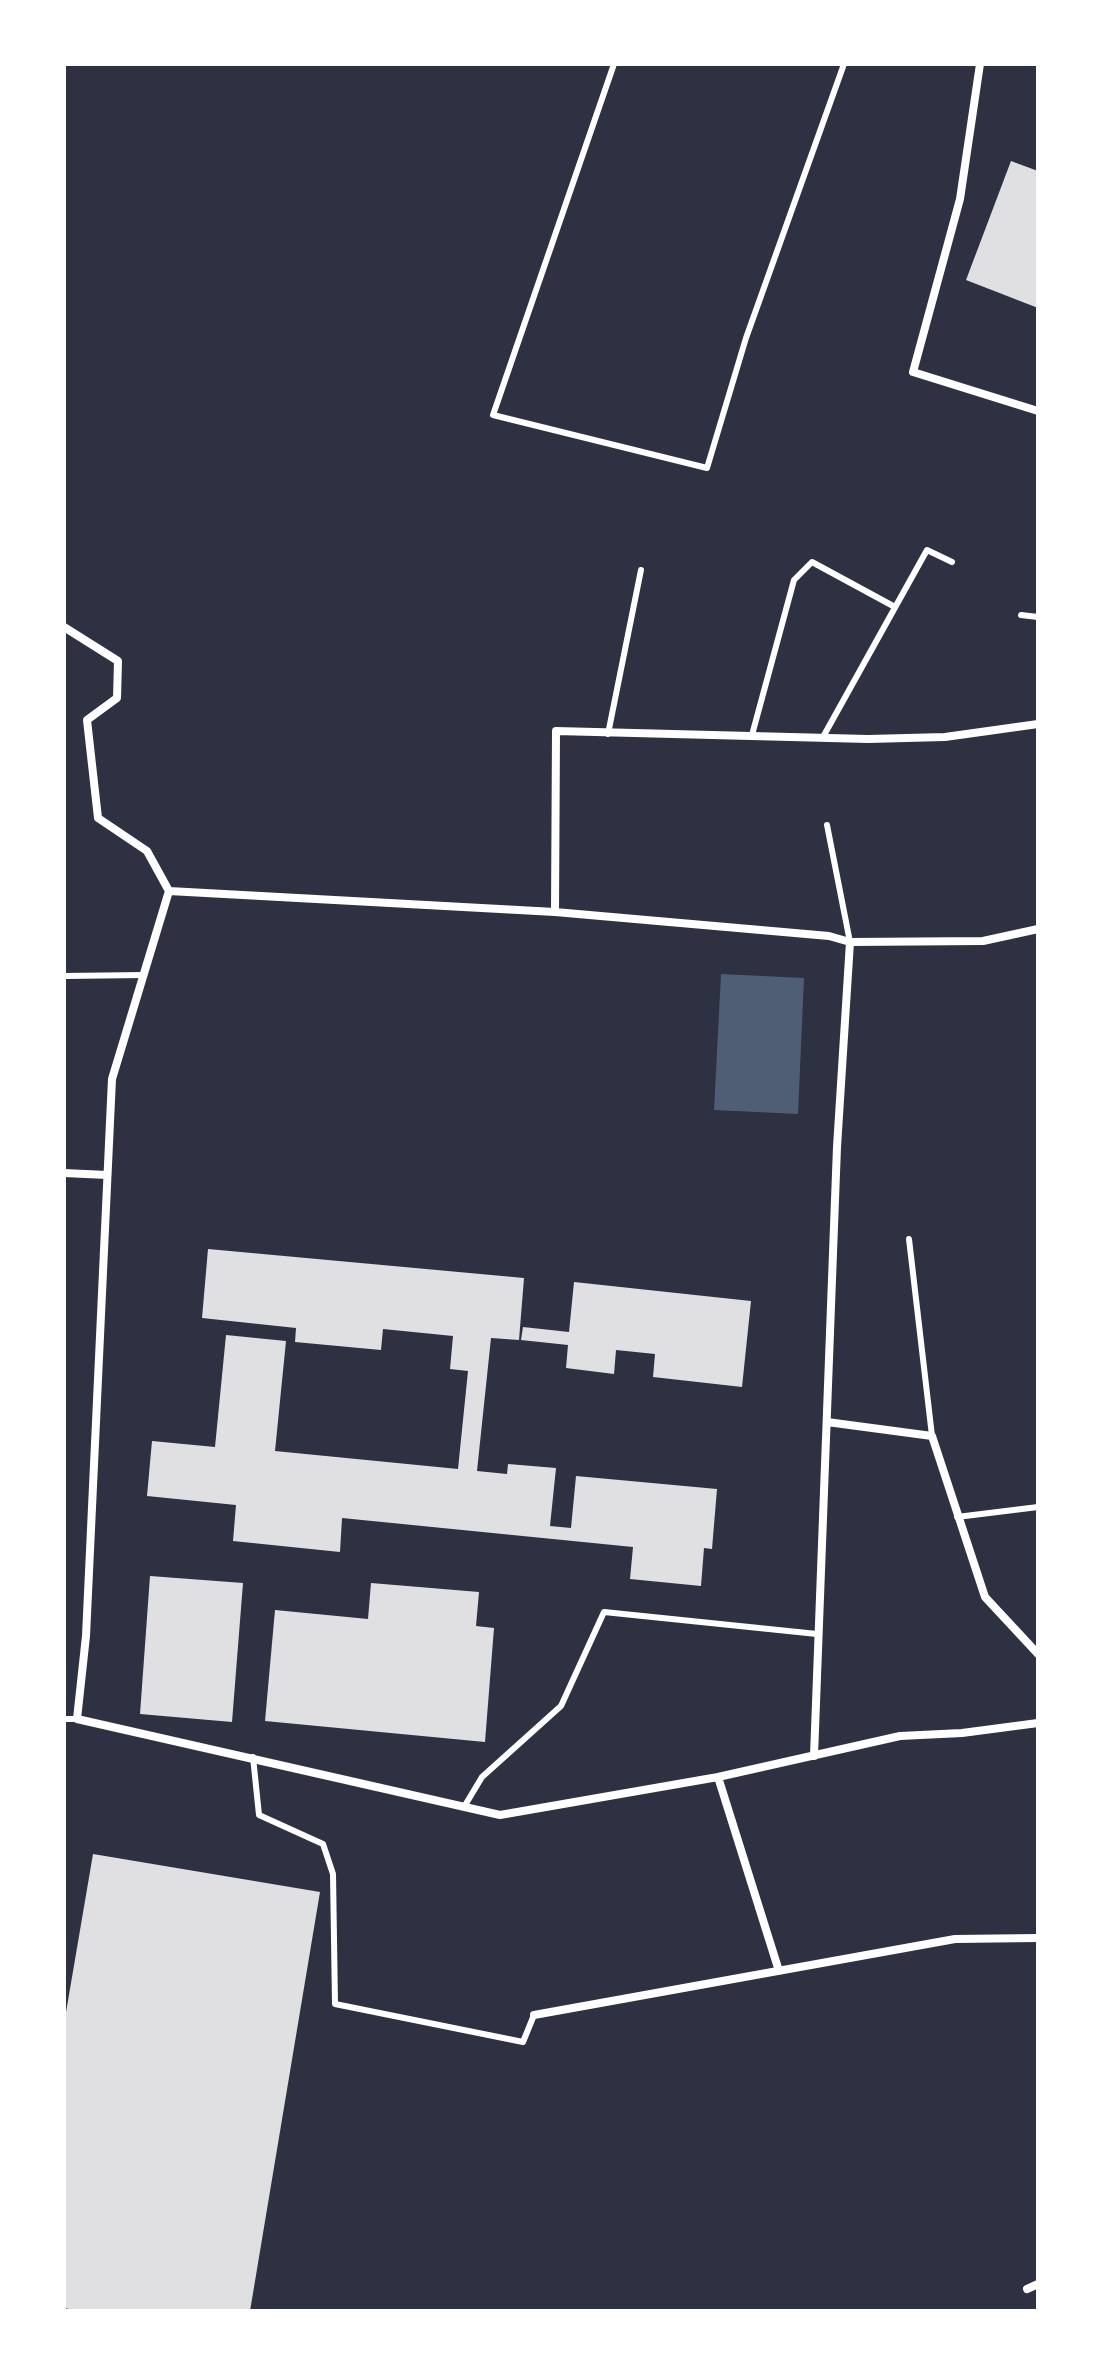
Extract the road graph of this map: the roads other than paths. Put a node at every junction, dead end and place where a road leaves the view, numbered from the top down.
1 (614, 64) edge
2 (844, 64) edge
3 (980, 64) edge
4 (1038, 411) edge
5 (952, 562) dead end
6 (641, 570) dead end
7 (895, 607) junction
8 (1021, 615) dead end
9 (1038, 617) edge
10 (64, 627) edge
11 (1038, 724) edge
12 (608, 734) junction
13 (752, 735) junction
14 (823, 737) junction
15 (827, 825) dead end
16 (169, 891) junction
17 (555, 912) junction
18 (1038, 929) edge
19 (850, 942) junction
20 (144, 975) junction
21 (64, 976) edge
22 (64, 1173) edge
23 (107, 1175) junction
24 (909, 1239) dead end
25 (827, 1422) junction
26 (932, 1436) junction
27 (1038, 1507) edge
28 (957, 1517) junction
29 (817, 1634) junction
30 (1038, 1654) edge
31 (64, 1719) edge
32 (77, 1719) junction
33 (1038, 1723) edge
34 (814, 1756) junction
35 (253, 1757) junction
36 (718, 1777) junction
37 (464, 1807) junction
38 (1038, 1938) edge
39 (779, 1971) junction
40 (534, 2015) joint
41 (1038, 2284) edge
42 (1027, 2289) dead end

1 - 2 lane
3 - 4 street
5 - 7 lane
6 - 12 lane
7 - 13 lane
7 - 14 lane
8 - 9 lane
10 - 16 street
11 - 14 street
12 - 13 street
12 - 17 street
13 - 14 street
15 - 19 lane
16 - 17 street
16 - 20 street
17 - 19 street
18 - 19 street
19 - 25 street
20 - 21 lane
20 - 23 street
22 - 23 street
23 - 32 street
24 - 26 lane
25 - 26 street
25 - 29 street
26 - 28 street
27 - 28 lane
28 - 30 street
29 - 34 street
29 - 37 lane
31 - 32 lane
32 - 35 street
33 - 34 street
34 - 36 street
35 - 37 street
35 - 40 lane
36 - 37 street
36 - 39 street
38 - 39 street
39 - 40 street
41 - 42 street

